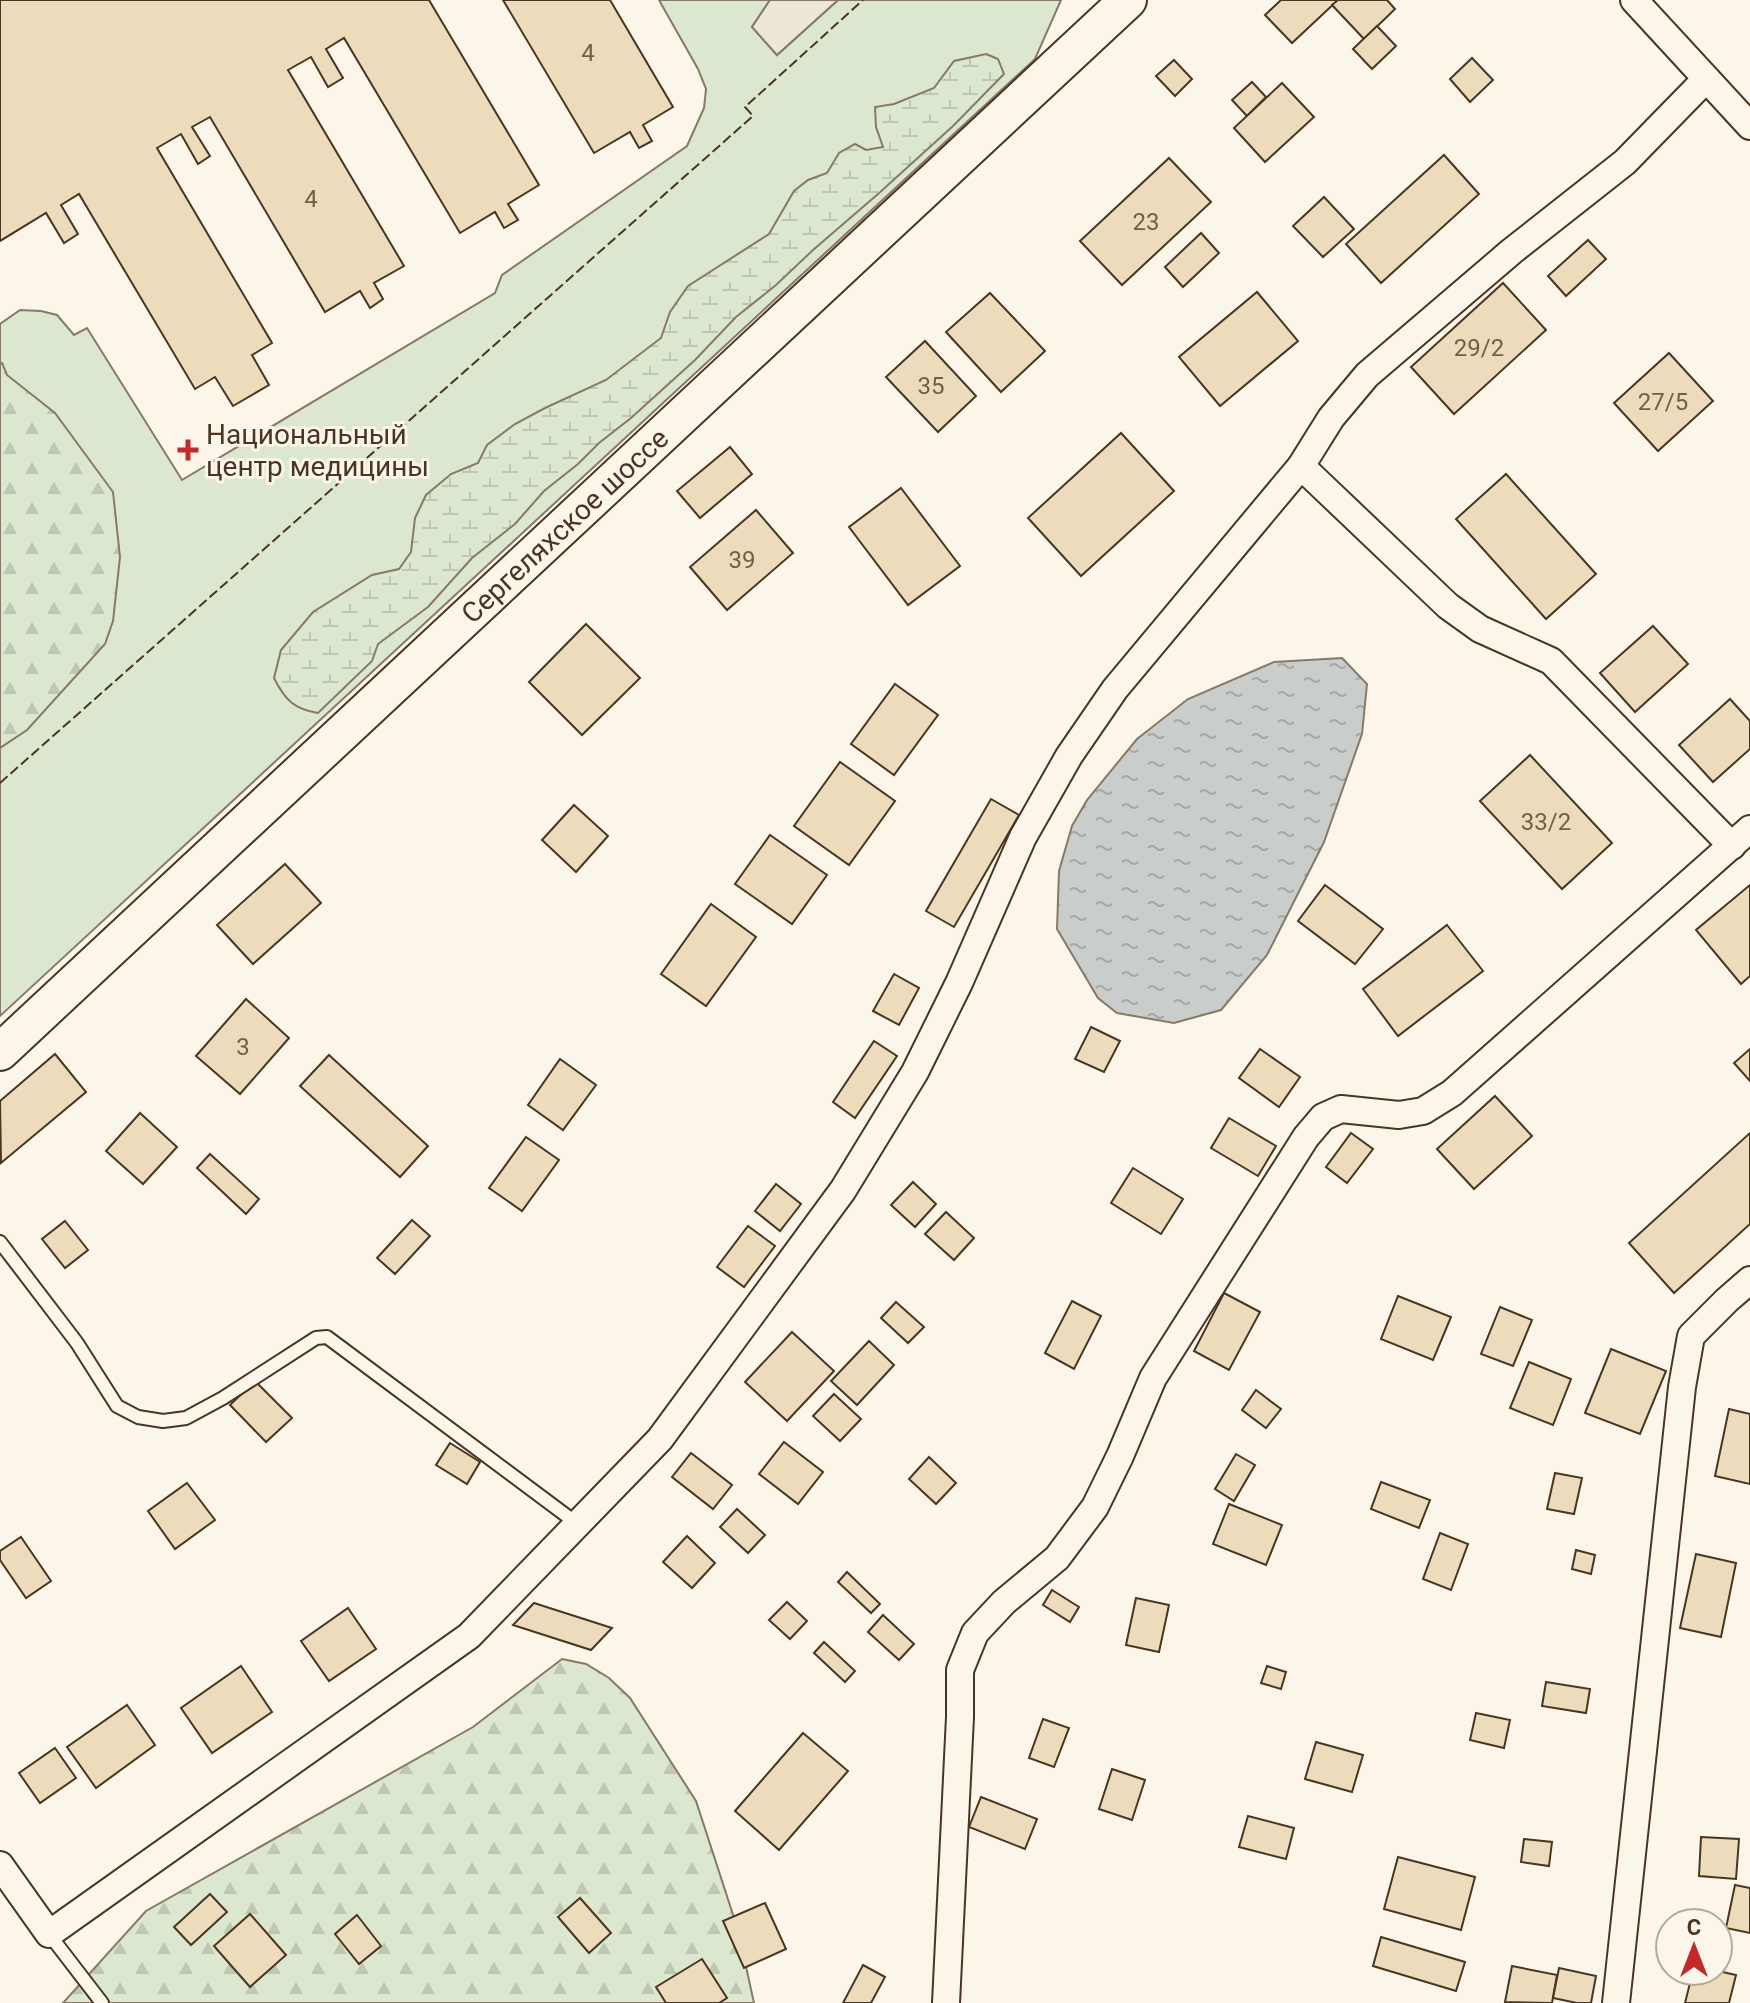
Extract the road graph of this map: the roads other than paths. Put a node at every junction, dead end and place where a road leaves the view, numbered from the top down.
1 (1128, 0) edge
2 (1634, 0) edge
3 (1706, 79) junction
4 (1750, 126) edge
5 (1301, 466) junction
6 (1741, 837) edge
7 (0, 1052) edge
8 (0, 1242) edge
9 (1750, 1280) edge
10 (579, 1525) junction
11 (0, 1865) edge
12 (49, 1934) junction
13 (102, 2003) edge
14 (946, 2003) edge
15 (1616, 2003) edge

1 - 7 main road, Сергеляхское шоссе
2 - 3 street
3 - 4 street
3 - 5 street
5 - 6 street
5 - 10 street
6 - 14 street
8 - 10 lane
9 - 15 street
10 - 12 street
11 - 12 street
12 - 13 lane

